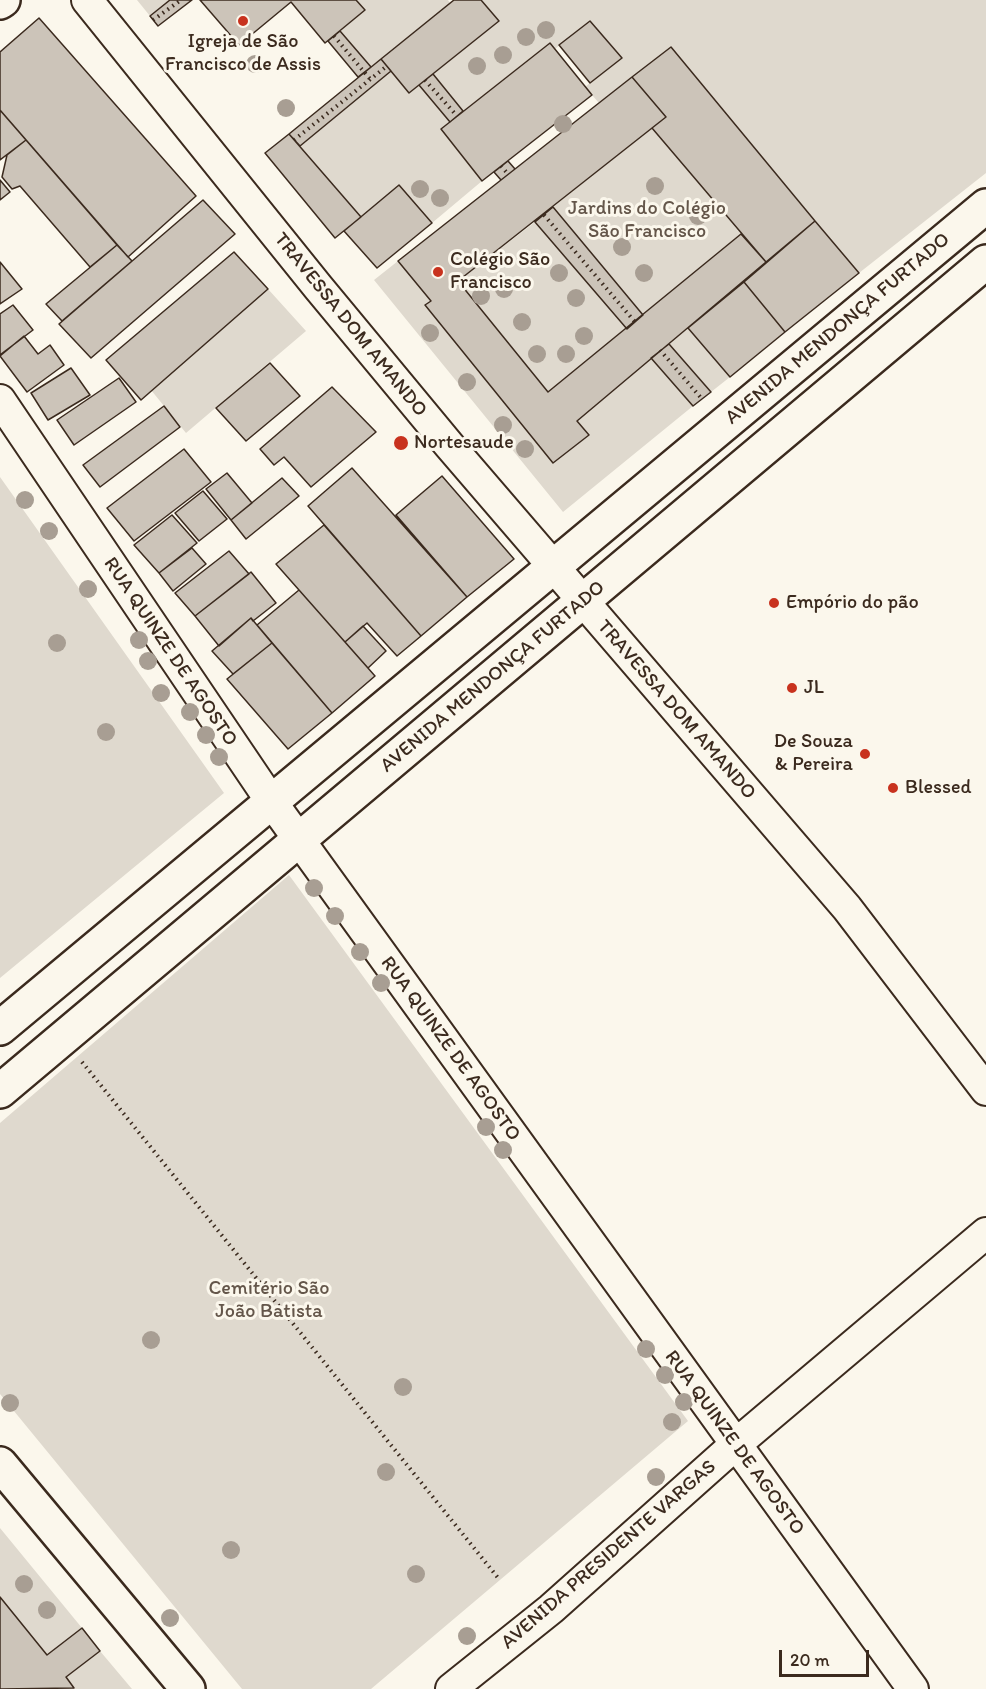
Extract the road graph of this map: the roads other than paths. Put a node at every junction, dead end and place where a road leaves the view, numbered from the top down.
1 (87, 0) edge
2 (986, 206) edge
3 (986, 262) edge
4 (0, 400) edge
5 (553, 566) junction
6 (583, 602) junction
7 (271, 801) junction
8 (299, 839) junction
9 (0, 1028) edge
10 (986, 1090) edge
11 (0, 1091) edge
12 (986, 1233) edge
13 (735, 1445) junction
14 (0, 1464) edge
15 (188, 1689) edge
16 (451, 1689) edge
17 (913, 1689) edge

1 - 5 street, TRAVESSA DOM AMANDO
2 - 5 main road, AVENIDA MENDONÇA FURTADO
3 - 6 main road, AVENIDA MENDONÇA FURTADO
4 - 7 street, RUA QUINZE DE AGOSTO
5 - 6 street, TRAVESSA DOM AMANDO
5 - 7 main road, AVENIDA MENDONÇA FURTADO
6 - 8 main road, AVENIDA MENDONÇA FURTADO
6 - 10 street, TRAVESSA DOM AMANDO
7 - 8 street, RUA QUINZE DE AGOSTO
7 - 9 main road, AVENIDA MENDONÇA FURTADO
8 - 11 main road, AVENIDA MENDONÇA FURTADO
8 - 13 street, RUA QUINZE DE AGOSTO
12 - 13 street, AVENIDA PRESIDENTE VARGAS
13 - 16 street, AVENIDA PRESIDENTE VARGAS
13 - 17 street, RUA QUINZE DE AGOSTO
14 - 15 main road

